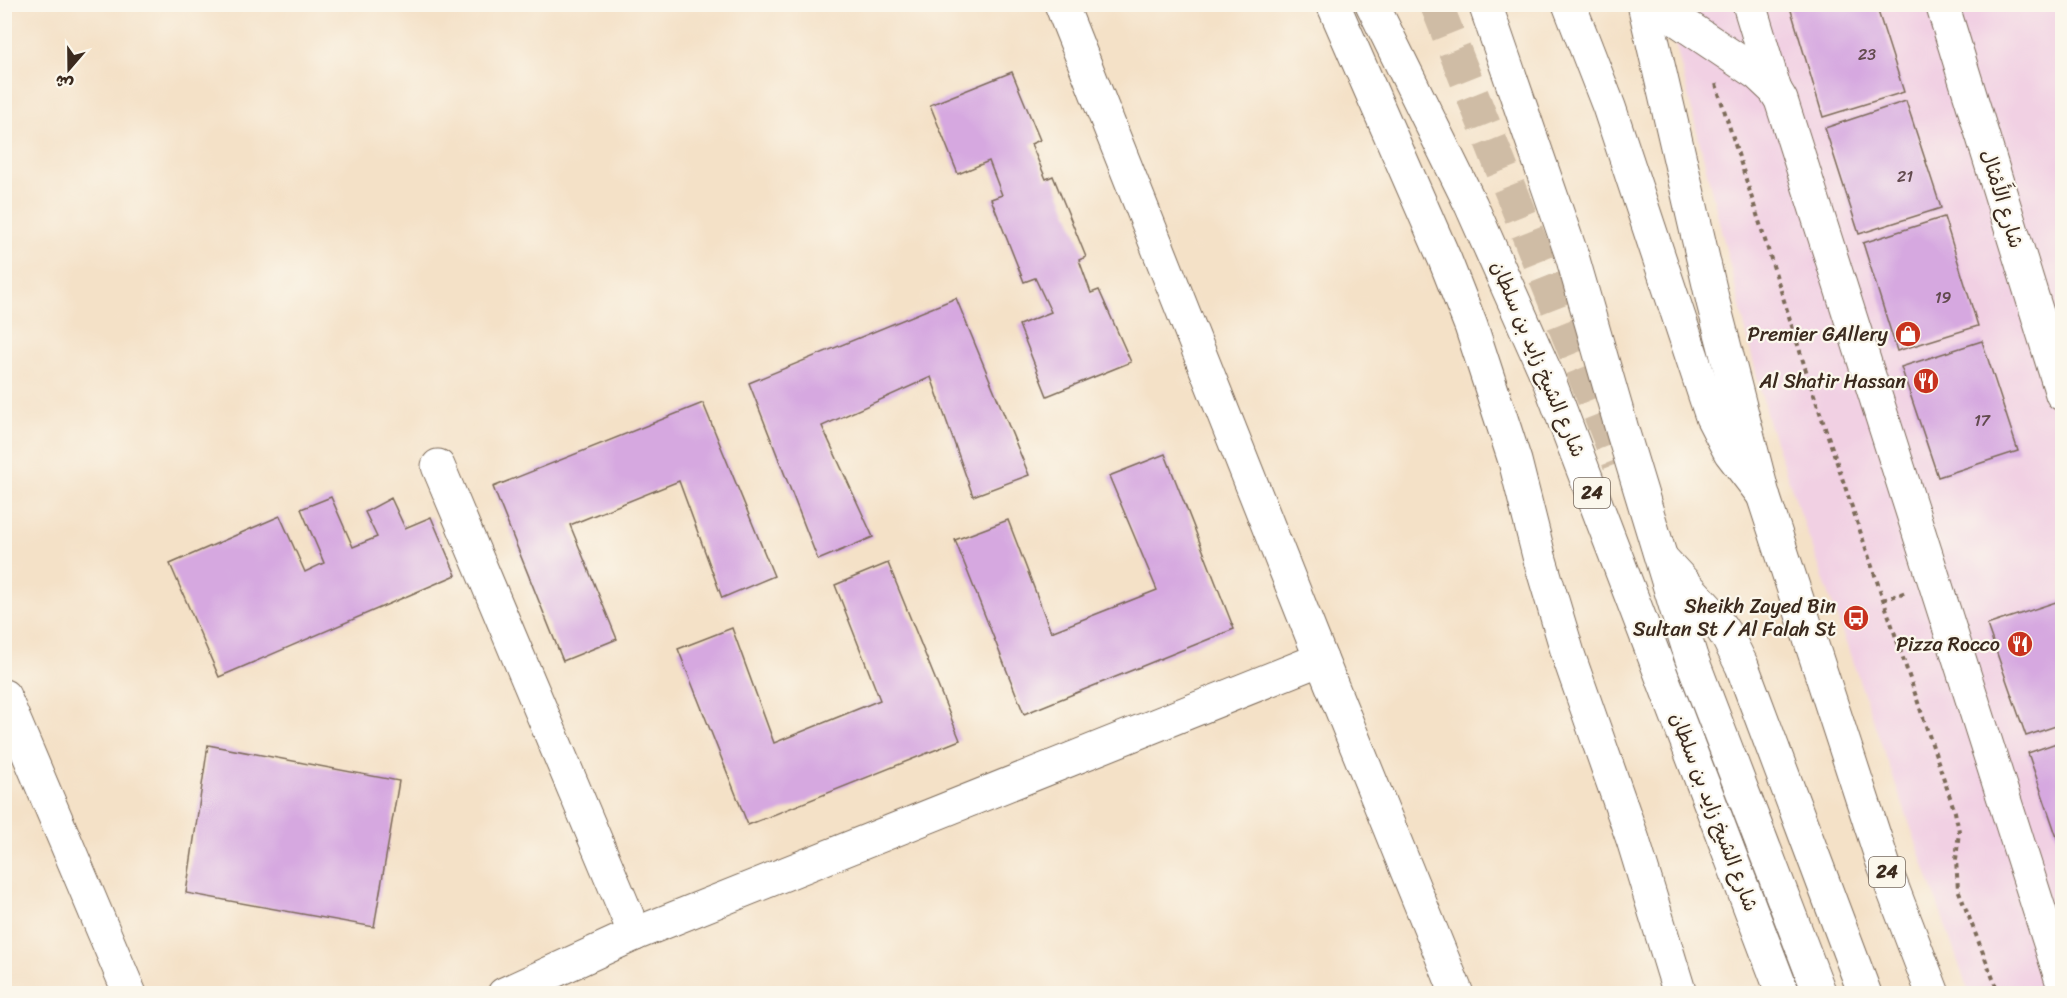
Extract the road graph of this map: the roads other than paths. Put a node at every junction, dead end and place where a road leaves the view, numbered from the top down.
1 (1061, 4) edge
2 (1333, 4) edge
3 (1372, 4) edge
4 (1485, 4) edge
5 (1569, 4) edge
6 (1644, 4) edge
7 (1654, 4) edge
8 (1749, 4) edge
9 (1942, 4) edge
10 (1775, 90) junction
11 (2062, 394) edge
12 (438, 466) dead end
13 (1763, 495) junction
14 (1662, 559) junction
15 (1321, 659) junction
16 (4, 696) edge
17 (635, 934) junction
18 (2062, 981) edge
19 (130, 993) edge
20 (504, 993) edge
21 (1457, 993) edge
22 (1680, 993) edge
23 (1783, 993) edge
24 (1820, 993) edge
25 (1865, 993) edge
26 (1933, 993) edge

1 - 15 main road
2 - 22 main road
3 - 23 main road, شارع الشيخ زايد بن سلطان / 24
4 - 14 main road
5 - 13 main road
6 - 13 main road, 24
7 - 10 main road
8 - 10 main road
9 - 11 main road, شارع الأَمْثال
10 - 18 main road
12 - 17 main road
13 - 26 main road, 24
14 - 24 main road
14 - 25 main road
15 - 17 main road
15 - 21 main road
16 - 19 main road
17 - 20 main road

